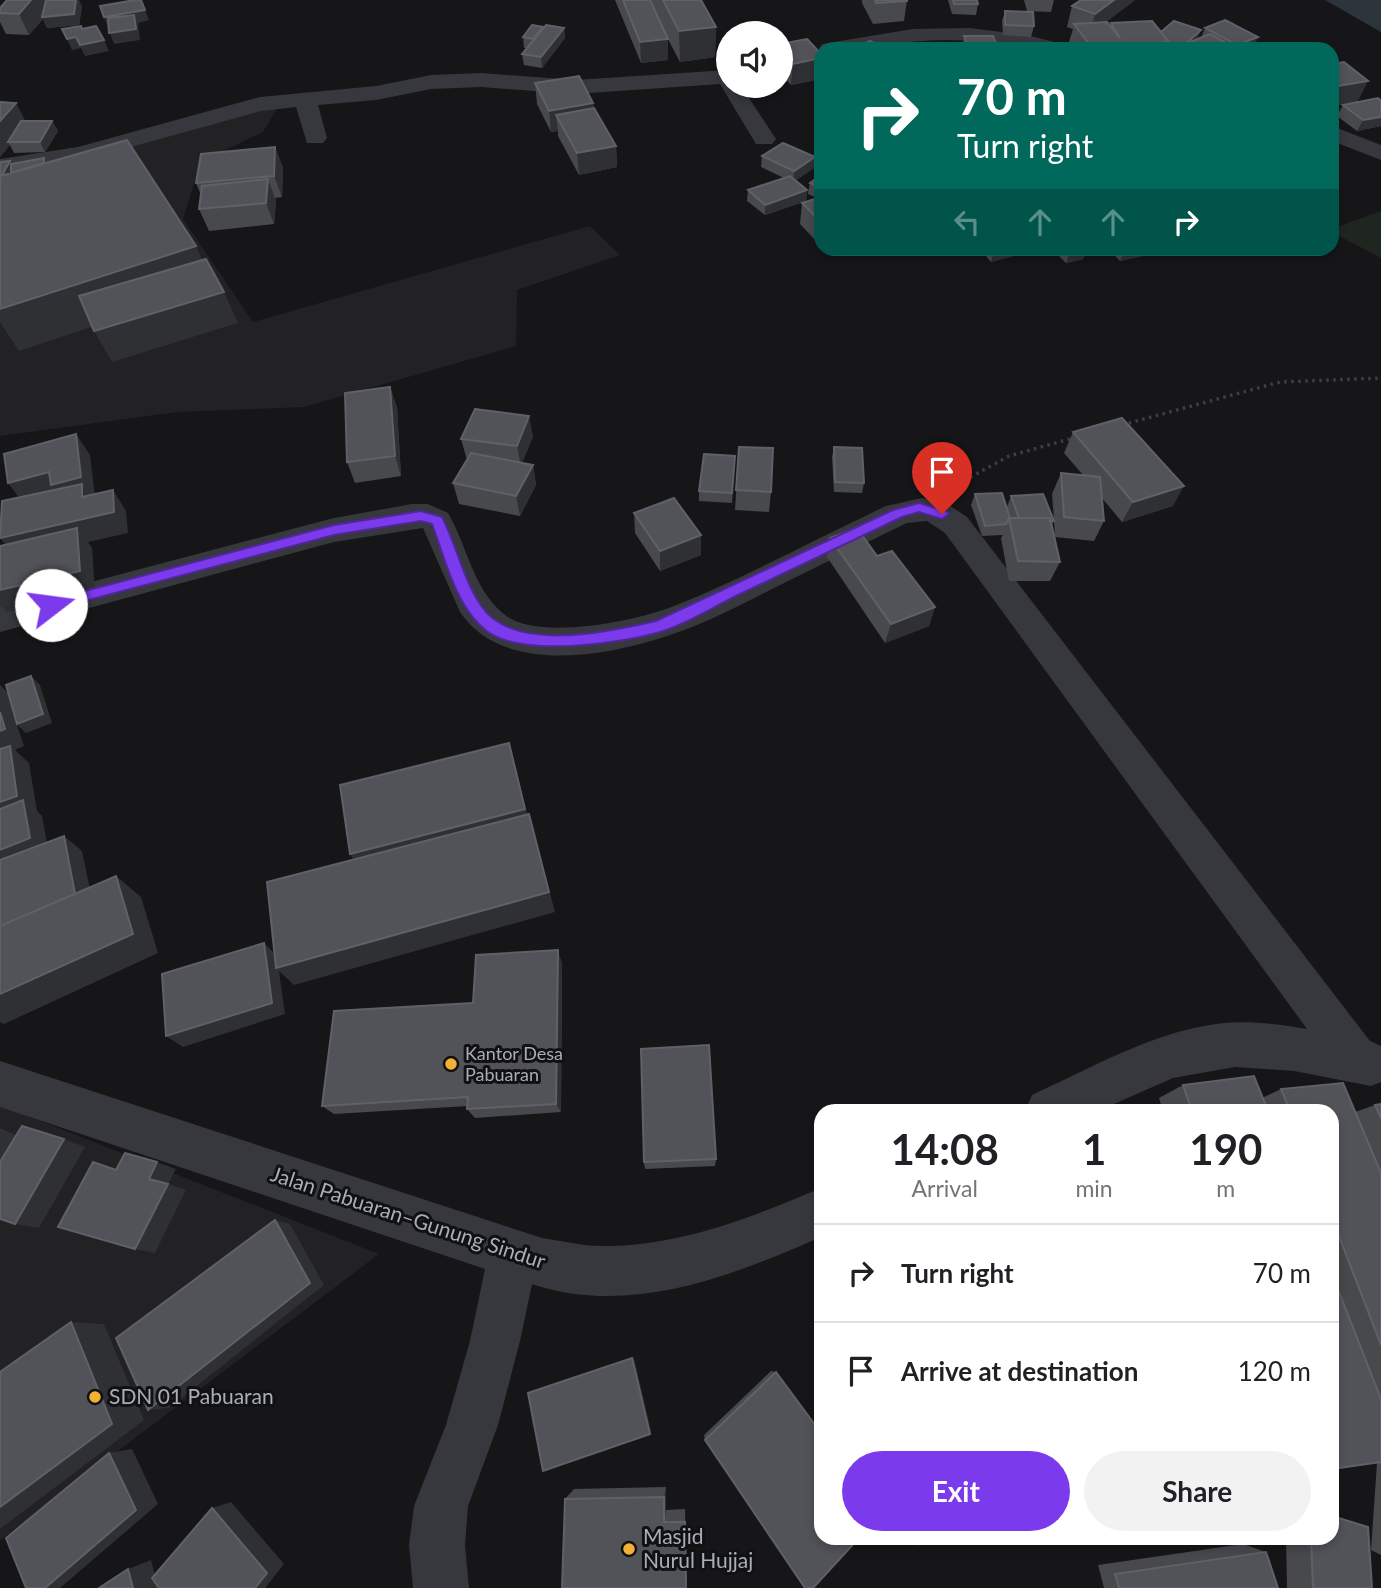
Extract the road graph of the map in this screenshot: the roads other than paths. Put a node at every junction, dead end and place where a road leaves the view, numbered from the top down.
1 (860, 42) edge
2 (1021, 42) edge
3 (716, 81) edge
4 (739, 98) edge
5 (305, 100) junction
6 (1339, 136) edge
7 (315, 138) dead end
8 (764, 139) dead end
9 (1381, 153) edge
10 (0, 166) edge
11 (0, 618) edge
12 (1369, 1064) edge
13 (0, 1084) edge
14 (1064, 1104) edge
15 (814, 1215) edge
16 (513, 1254) junction
17 (440, 1588) edge

1 - 2 street
3 - 5 street
4 - 8 street
5 - 7 street
5 - 10 street
6 - 9 street
11 - 12 street
12 - 14 street
13 - 16 street, Jalan Pabuaran–Gunung Sindur
15 - 16 street, Jalan Pabuaran–Gunung Sindur
16 - 17 street

